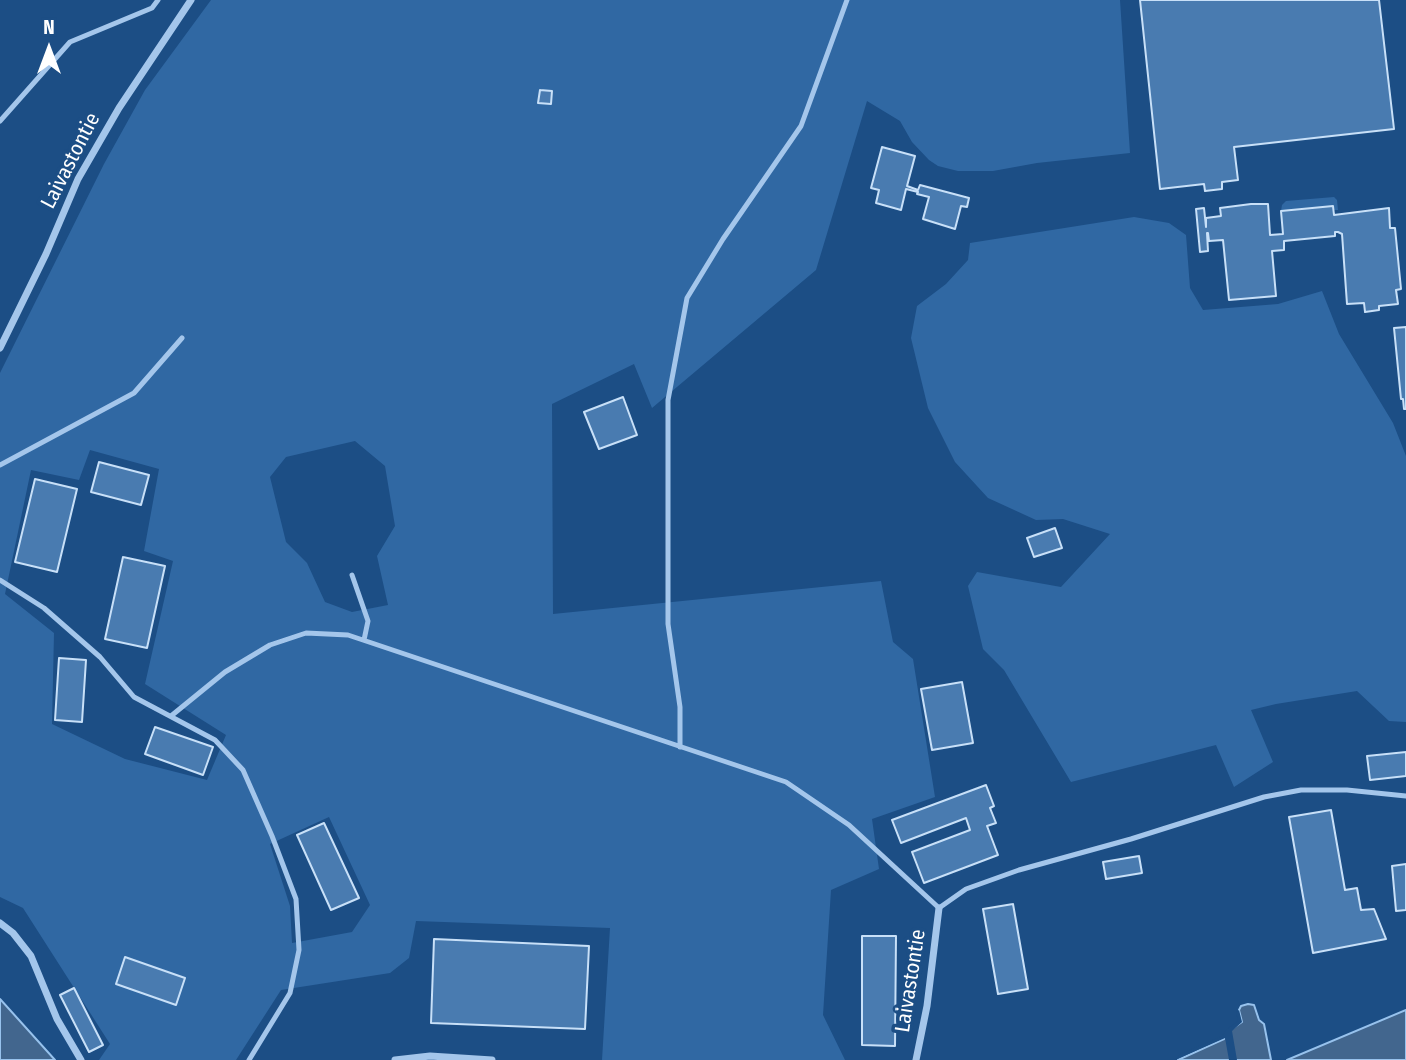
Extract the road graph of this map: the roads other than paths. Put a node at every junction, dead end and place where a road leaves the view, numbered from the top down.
1 (158, 0) edge
2 (191, 0) edge
3 (847, 0) edge
4 (0, 121) edge
5 (182, 338) dead end
6 (0, 348) edge
7 (0, 465) edge
8 (352, 575) dead end
9 (0, 580) edge
10 (364, 640) junction
11 (171, 716) junction
12 (680, 747) junction
13 (1406, 796) edge
14 (939, 908) junction
15 (0, 923) edge
16 (82, 1060) edge
17 (249, 1060) edge
18 (395, 1060) edge
19 (492, 1060) edge
20 (916, 1060) edge

1 - 4 lane
2 - 6 street, Laivastontie
3 - 12 lane
5 - 7 lane
8 - 10 lane
9 - 11 lane
10 - 11 lane
10 - 12 lane
11 - 17 lane
12 - 14 lane
13 - 14 lane
14 - 20 street, Laivastontie
15 - 16 street
18 - 19 street

